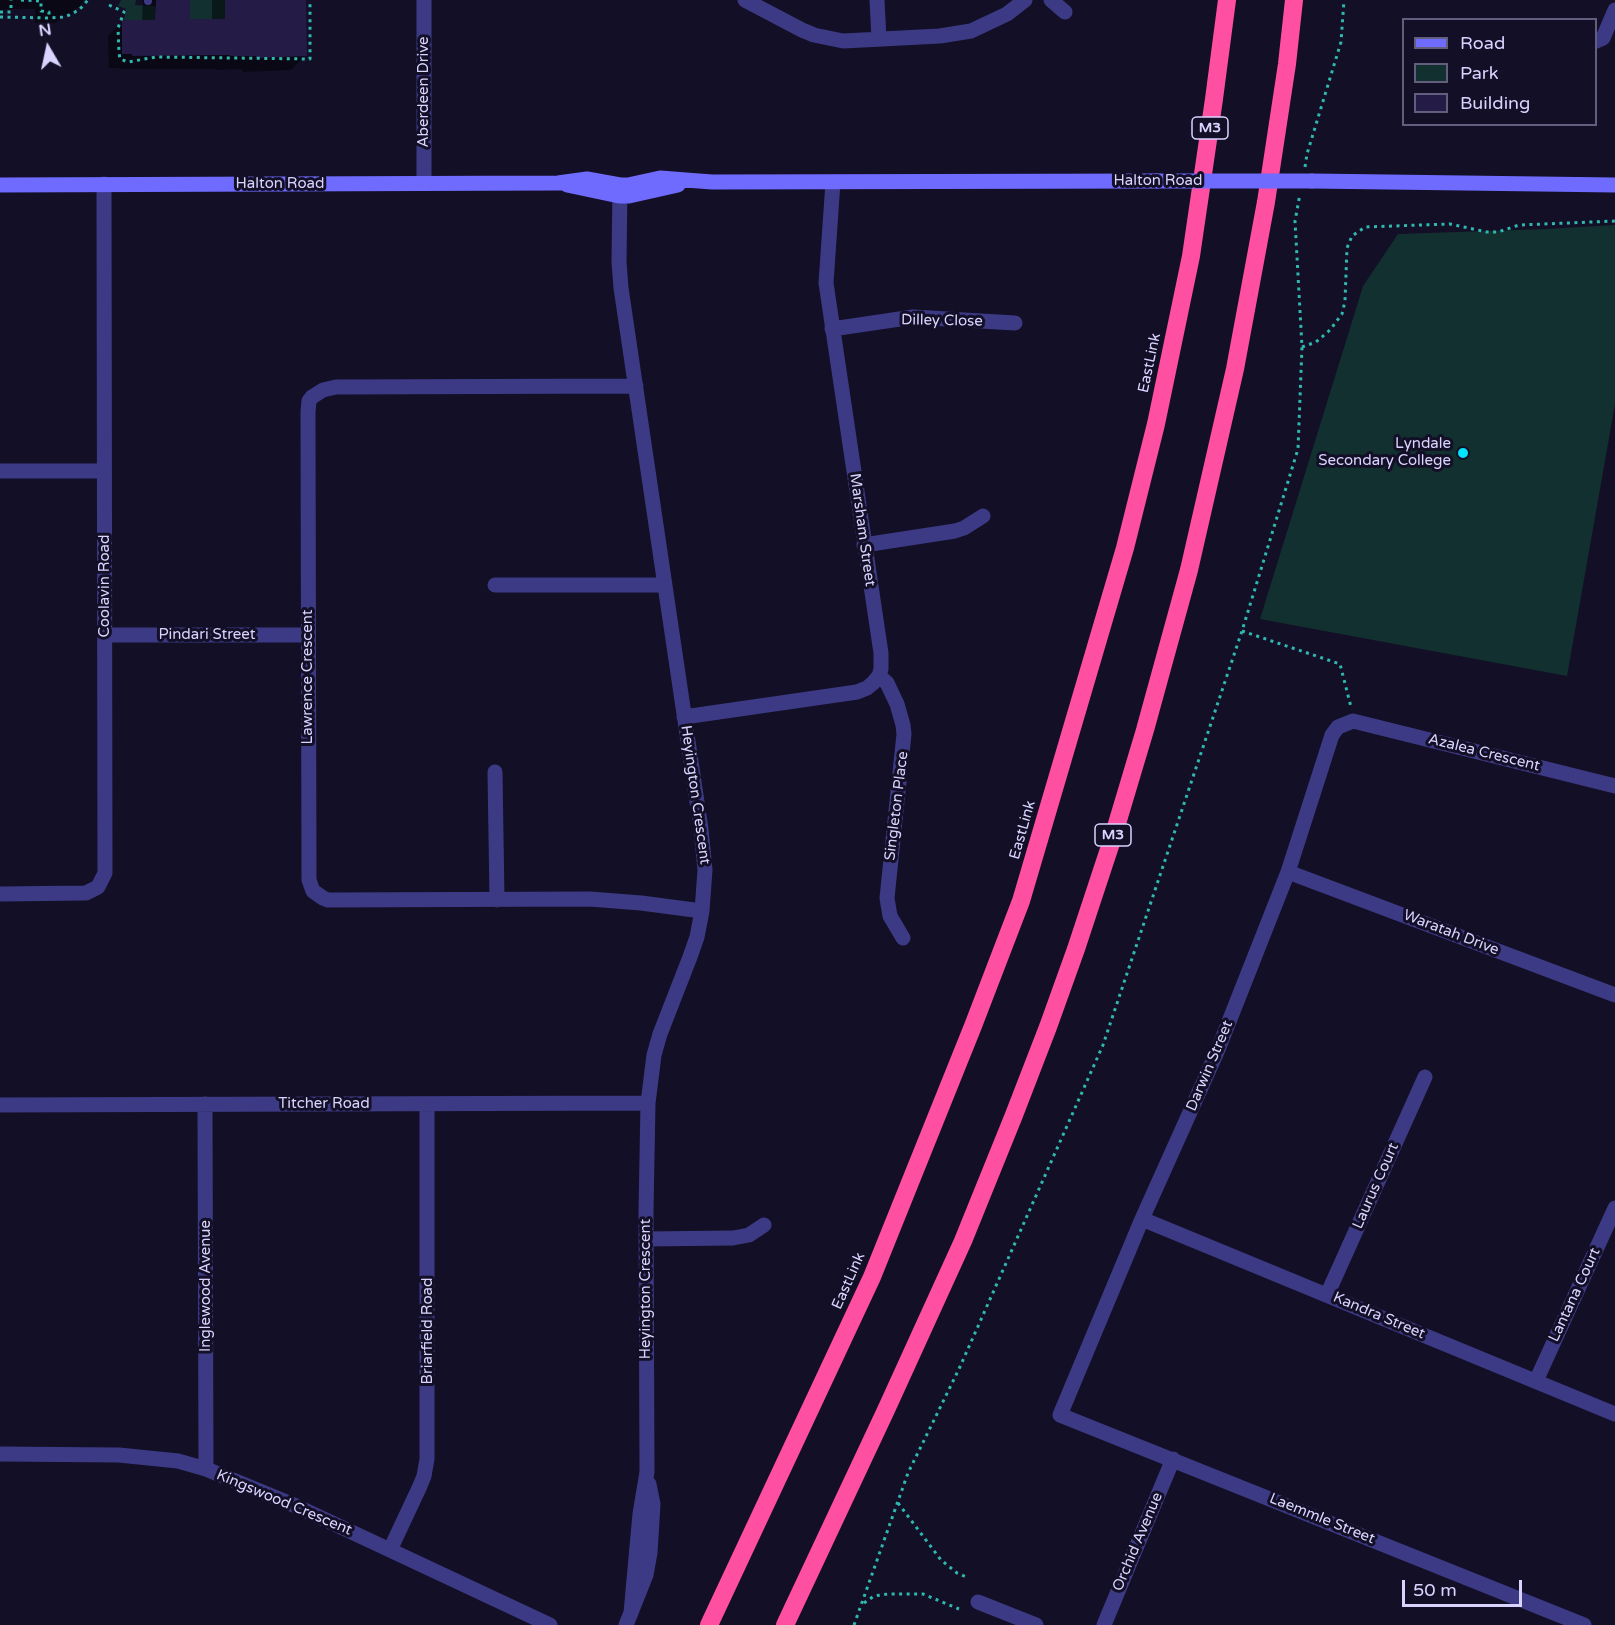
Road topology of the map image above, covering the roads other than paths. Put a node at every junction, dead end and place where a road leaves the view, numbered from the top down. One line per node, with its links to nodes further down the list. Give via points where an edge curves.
1 (424, 0): 13 (street, Aberdeen Drive)
2 (745, 0): 10 (street, via 814,35 843,41)
3 (877, 0): 10 (street)
4 (1024, 0): 10 (street, via 1001,17 971,31)
5 (1051, 0): 9 (street)
6 (1227, 0): 60 (highway, EastLink / M3, via 1191,256 1156,424 1125,548 1021,901 872,1277)
7 (1294, 0): 61 (highway, M3, via 1266,202 1235,369 1186,581 1113,837 1048,1027 963,1241)
8 (1615, 10): 11 (street, via 1603,38)
9 (1065, 12)
10 (879, 39)
11 (1597, 41)
12 (833, 182): 16 (main road, Halton Road, bridge); 17 (main road, Halton Road, via 701,182 660,178); 19 (street, Marsham Street, via 826,283)
13 (424, 183): 15 (main road, Halton Road); 17 (main road, Halton Road, via 558,183 587,179)
14 (1, 184): 15 (main road, Halton Road)
15 (104, 184): 22 (street, Coolavin Road)
16 (1615, 185)
17 (620, 191): 20 (street, Heyington Crescent, via 620,274)
18 (1016, 323): 19 (street, Dilley Close, via 913,317)
19 (832, 329): 24 (street, Marsham Street)
20 (636, 386): 26 (street, Heyington Crescent); 28 (street, Lawrence Crescent, via 336,387 312,397 308,412)
21 (0, 471): 22 (street)
22 (104, 471): 27 (street, Coolavin Road)
23 (983, 516): 24 (street, via 955,531)
24 (864, 545): 29 (street, Marsham Street, via 881,653)
25 (495, 585): 26 (street)
26 (665, 585): 30 (street, Heyington Crescent)
27 (105, 635): 28 (street, Pindari Street); 35 (street, Coolavin Road, via 104,878 98,887 86,893)
28 (308, 636): 36 (street, Lawrence Crescent, via 309,880 313,891 335,900)
29 (879, 676): 30 (street, via 857,692); 38 (street, Singleton Place, via 897,704 904,734 887,898 890,916)
30 (684, 717): 37 (street, Heyington Crescent, via 703,847)
31 (1353, 721): 33 (street, Azalea Crescent); 34 (street, Darwin Street, via 1338,727 1332,735)
32 (495, 772): 36 (street)
33 (1615, 786)
34 (1288, 872): 39 (street, Waratah Drive); 46 (street, Darwin Street, via 1217,1052)
35 (0, 894)
36 (497, 900): 37 (street, Lawrence Crescent, via 590,899)
37 (702, 910): 41 (street, Heyington Crescent, via 697,937 654,1055)
38 (903, 938)
39 (1615, 995)
40 (1425, 1077): 49 (street, Laurus Court)
41 (648, 1103): 43 (street, Titcher Road); 48 (street, Heyington Crescent)
42 (206, 1104): 43 (street, Titcher Road); 44 (street, Titcher Road); 55 (street, Inglewood Avenue)
43 (427, 1104): 56 (street, Briarfield Road, via 427,1459 420,1486)
44 (0, 1105)
45 (1615, 1208): 50 (street, Lantana Court)
46 (1142, 1219): 49 (street, Kandra Street); 52 (street, Darwin Street)
47 (764, 1225): 48 (street, via 740,1237)
48 (646, 1239): 58 (street, Heyington Crescent, via 647,1472)
49 (1328, 1295): 50 (street, Kandra Street)
50 (1536, 1381): 51 (street, Kandra Street)
51 (1615, 1414)
52 (1060, 1415): 54 (street, Laemmle Street)
53 (0, 1454): 55 (street, Kingswood Crescent, via 129,1456)
54 (1173, 1459): 63 (street, Orchid Avenue); 64 (street, Laemmle Street)
55 (206, 1468): 56 (street, Kingswood Crescent)
56 (390, 1550): 59 (street, Kingswood Crescent)
57 (978, 1602): 62 (street)
58 (628, 1619)
59 (550, 1625)
60 (709, 1625)
61 (785, 1625)
62 (1036, 1625)
63 (1104, 1625)
64 (1584, 1625)

